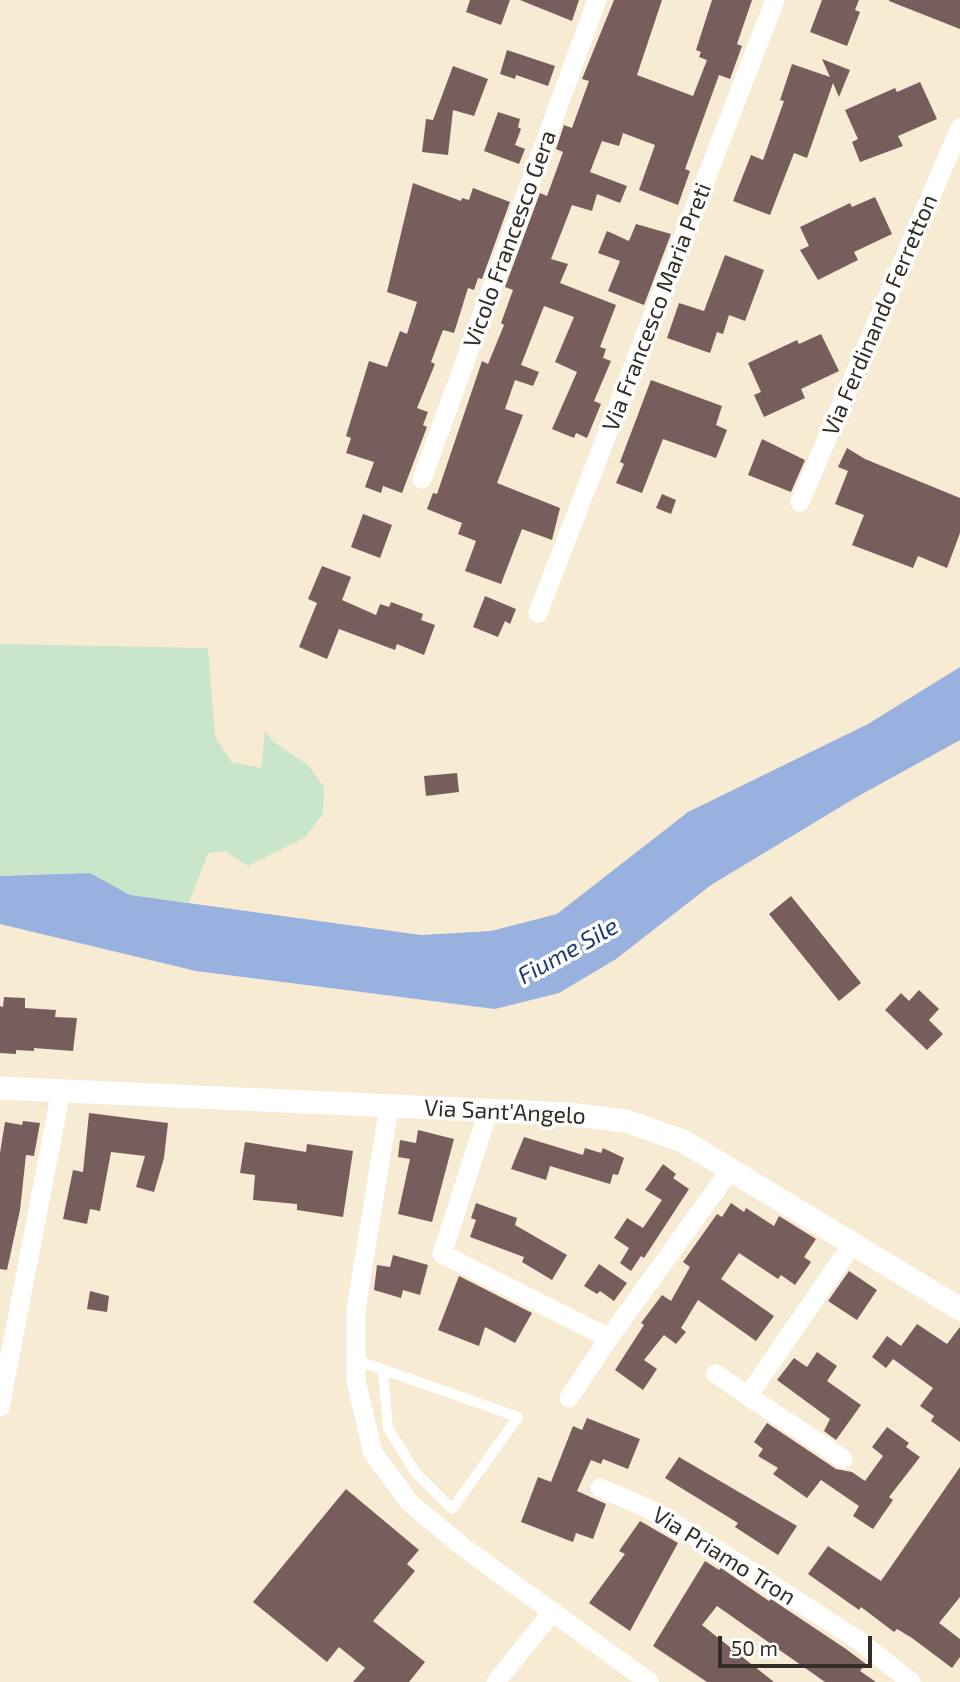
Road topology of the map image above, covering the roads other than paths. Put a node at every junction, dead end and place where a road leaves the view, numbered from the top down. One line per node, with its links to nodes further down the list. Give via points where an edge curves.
1 (597, 0): 4 (street, Vicolo Francesco Gera)
2 (775, 0): 6 (street, Via Francesco Maria Preti)
3 (960, 128): 5 (street, Via Ferdinando Ferretton)
4 (422, 479)
5 (800, 502)
6 (538, 613)
7 (0, 1088): 8 (street, Via Sant'Angelo)
8 (61, 1091): 9 (street, Via Sant'Angelo); 20 (street)
9 (390, 1107): 10 (street, Via Sant'Angelo); 15 (street, via 356,1309)
10 (489, 1110): 11 (street, Via Sant'Angelo, via 626,1121 683,1141); 14 (street, via 442,1254)
11 (731, 1169): 12 (street, Via Sant'Angelo); 14 (street)
12 (853, 1243): 13 (street, Via Sant'Angelo); 18 (street)
13 (960, 1308)
14 (609, 1338): 19 (street)
15 (355, 1360): 16 (lane); 23 (street, via 373,1453 410,1503)
16 (383, 1370): 16 (lane, via 518,1416 452,1509 416,1473 388,1427)
17 (716, 1374): 18 (street)
18 (748, 1396): 21 (street)
19 (569, 1398)
20 (0, 1407)
21 (843, 1459)
22 (600, 1488): 26 (street, Via Priamo Tron, via 647,1508 727,1556 858,1640)
23 (553, 1611): 24 (street); 25 (street)
24 (496, 1682)
25 (649, 1682)
26 (911, 1682)

